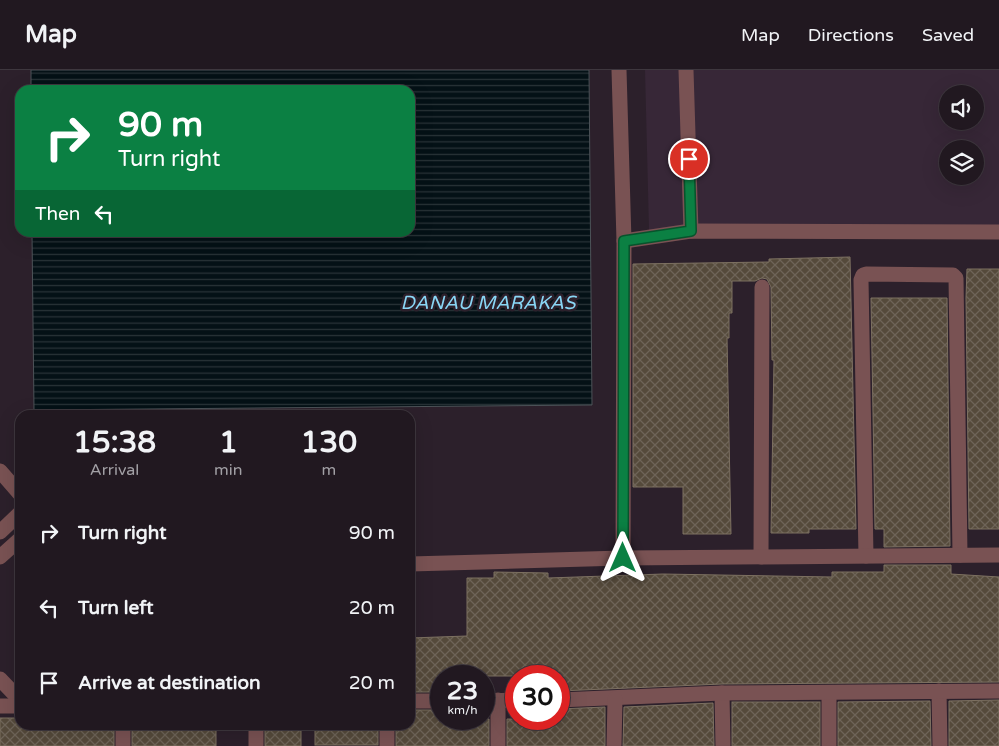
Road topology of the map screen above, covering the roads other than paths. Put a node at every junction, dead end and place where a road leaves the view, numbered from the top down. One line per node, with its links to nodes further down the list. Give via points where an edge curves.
1 (619, 70): 5 (street)
2 (686, 70): 3 (street)
3 (691, 231): 4 (street); 5 (street)
4 (999, 232)
5 (624, 241): 17 (street)
6 (762, 287): 16 (street)
7 (0, 472): 8 (street)
8 (15, 488)
9 (15, 518): 10 (street)
10 (0, 532)
11 (15, 544): 15 (street)
12 (960, 555): 13 (street); 14 (street); 14 (street, via 956,278 953,275 866,274 861,280)
13 (999, 555)
14 (866, 556): 16 (street)
15 (0, 557)
16 (761, 557): 17 (street)
17 (623, 558): 18 (street)
18 (415, 564)
19 (0, 679): 24 (street)
20 (939, 691): 21 (street); 23 (street); 42 (street)
21 (999, 691)
22 (722, 694): 23 (street); 25 (street); 40 (street)
23 (829, 694): 41 (street)
24 (15, 695)
25 (615, 699): 26 (street); 39 (street)
26 (570, 700)
27 (415, 701): 28 (street)
28 (430, 701)
29 (0, 706): 30 (street)
30 (15, 706)
31 (495, 726): 38 (street)
32 (123, 730): 35 (street)
33 (256, 730): 36 (street)
34 (387, 730): 37 (street)
35 (124, 746)
36 (256, 746)
37 (387, 746)
38 (498, 746)
39 (614, 746)
40 (723, 746)
41 (829, 746)
42 (940, 746)

